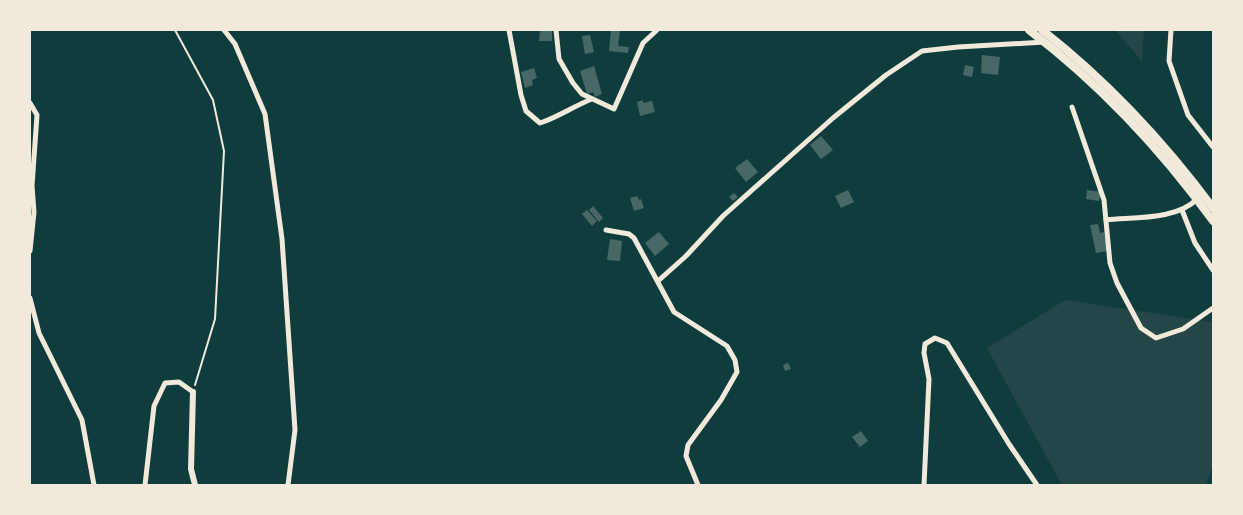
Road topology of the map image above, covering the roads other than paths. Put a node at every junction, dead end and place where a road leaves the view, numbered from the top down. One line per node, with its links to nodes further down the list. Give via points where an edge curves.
1 (224, 30): 28 (street, via 235,44 265,114 282,239 295,430)
2 (509, 30): 9 (street, via 526,111 540,123)
3 (556, 30): 9 (street, via 560,59 573,83 582,94)
4 (657, 30): 9 (street, via 643,43 614,110)
5 (1029, 30): 8 (main road)
6 (1042, 30): 14 (main road, via 1125,104)
7 (1171, 30): 12 (street, via 1168,61 1188,115)
8 (1045, 42): 13 (main road, via 1084,73 1118,108); 21 (street, via 922,51 833,118 724,216)
9 (592, 99)
10 (30, 103): 19 (street, via 37,115)
11 (1072, 106): 16 (street, via 1104,200)
12 (1213, 147)
13 (1197, 199): 15 (street); 17 (main road)
14 (1213, 208)
15 (1182, 210): 16 (street); 20 (street, via 1195,243)
16 (1106, 220): 23 (street, via 1110,262 1117,283 1141,328 1156,338 1183,329)
17 (1213, 221)
18 (606, 230): 21 (street, via 634,238)
19 (30, 251)
20 (1213, 270)
21 (658, 281): 29 (street, via 674,312 727,346 735,360 736,372 721,400 688,445 686,456)
22 (30, 298): 25 (street, via 39,333 82,420)
23 (1213, 308)
24 (193, 392): 26 (street, via 179,382 165,382 154,406); 27 (street, via 191,469)
25 (94, 485)
26 (145, 485)
27 (195, 485)
28 (288, 485)
29 (698, 485)
30 (924, 485): 31 (street, via 929,379 924,353 925,344 935,338 947,343)
31 (1037, 485)

